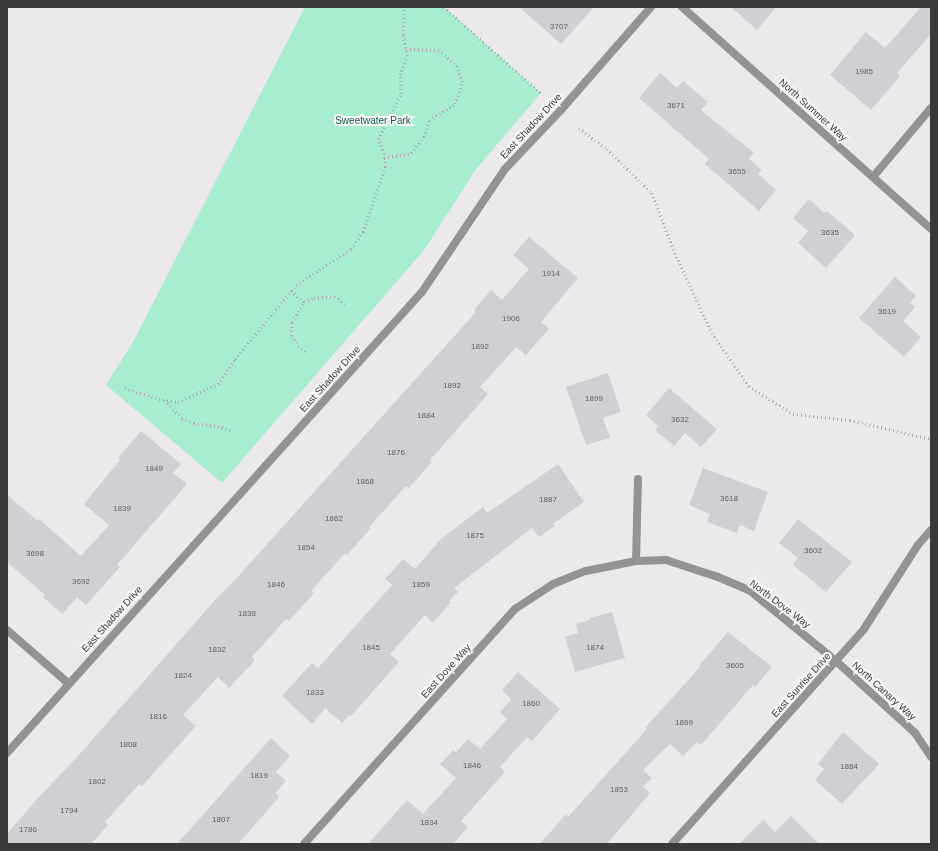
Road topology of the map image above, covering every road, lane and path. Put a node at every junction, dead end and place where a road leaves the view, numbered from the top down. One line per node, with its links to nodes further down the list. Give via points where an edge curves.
1 (404, 7): 5 (path, via 403,35)
2 (444, 7): 6 (path)
3 (651, 7): 25 (street, East Shadow Drive, via 560,111 505,169 422,292)
4 (682, 7): 10 (street, North Summer Way)
5 (406, 49): 9 (path, via 407,56 400,75 401,94 378,139); 9 (path, via 439,51 457,67 462,82 455,104 429,120 424,137 411,152)
6 (541, 93)
7 (931, 108): 10 (street)
8 (579, 128): 19 (path, via 607,149 652,193 674,253 712,333 748,386 793,414 850,420)
9 (384, 158): 12 (path, via 385,167 363,232 351,249 296,285)
10 (873, 177): 11 (street, North Summer Way)
11 (931, 229)
12 (291, 291): 13 (path); 17 (path, via 235,359 218,384 178,402)
13 (304, 302): 14 (path, via 314,298 335,296); 15 (path, via 292,322 291,336)
14 (346, 305)
15 (305, 352)
16 (125, 388): 17 (path)
17 (165, 400): 18 (path, via 182,418)
18 (232, 431)
19 (931, 439)
20 (638, 479): 22 (street)
21 (931, 530): 24 (street, East Sunrise Drive, via 918,545 864,630)
22 (636, 561): 24 (street, North Dove Way, via 666,560 749,590); 28 (street, East Dove Way, via 586,571 553,584 515,609)
23 (7, 630): 25 (street)
24 (836, 661): 27 (street, North Canary Way, via 915,733); 29 (street, East Sunrise Drive)
25 (68, 683): 26 (street, East Shadow Drive)
26 (7, 753)
27 (931, 757)
28 (304, 844)
29 (672, 844)

